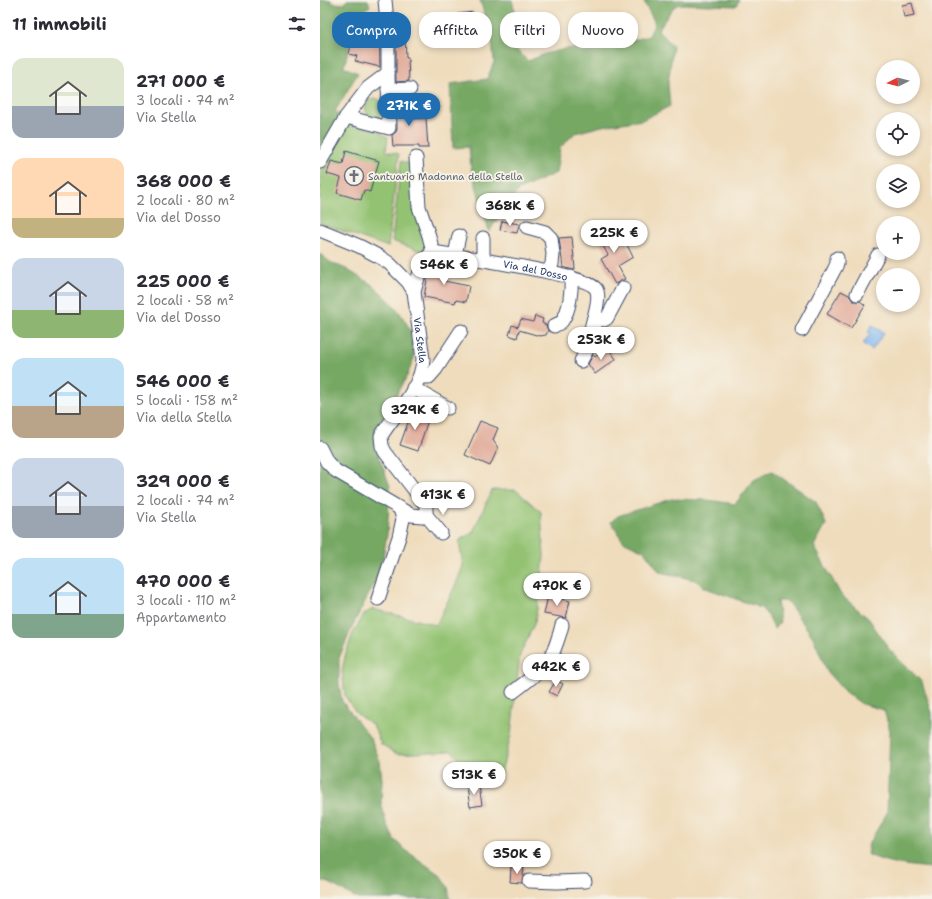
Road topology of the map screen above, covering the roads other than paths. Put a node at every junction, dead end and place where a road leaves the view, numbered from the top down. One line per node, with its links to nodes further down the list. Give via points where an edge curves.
1 (385, 0): 2 (street)
2 (388, 73): 4 (street); 5 (street, via 368,88)
3 (410, 89): 4 (street)
4 (388, 90): 5 (street, via 389,128)
5 (346, 117): 7 (street)
6 (416, 158): 12 (street, via 419,207)
7 (320, 162)
8 (527, 227): 17 (street, via 545,232 551,238 553,254)
9 (320, 230): 20 (street, Via Stella, via 359,246 390,263)
10 (458, 236): 13 (street)
11 (483, 238): 15 (street)
12 (433, 252): 13 (street, Via del Dosso); 20 (street, via 419,274)
13 (455, 256): 15 (street, Via del Dosso)
14 (837, 258): 24 (street, via 834,270)
15 (483, 259): 17 (street, Via del Dosso)
16 (876, 259): 21 (street)
17 (548, 272): 18 (street, Via del Dosso)
18 (571, 277): 22 (street, Via del Dosso, via 596,289 598,295); 23 (street, via 567,308 562,322)
19 (623, 288): 22 (street, via 607,318)
20 (414, 292): 27 (street, Via Stella, via 423,360)
21 (857, 294)
22 (594, 323): 26 (street, via 590,344)
23 (554, 326)
24 (802, 330)
25 (461, 332): 27 (street, via 429,377)
26 (581, 361)
27 (420, 377): 28 (street, Via Stella)
28 (413, 388): 29 (street); 32 (street, Via Stella, via 381,436 381,441 392,464 426,505)
29 (448, 408)
30 (320, 448): 31 (street, via 327,462 336,471)
31 (400, 509): 32 (street, via 411,515); 34 (street, via 403,519 399,537)
32 (426, 515): 33 (street)
33 (441, 533)
34 (378, 599)
35 (562, 625): 36 (street, via 548,661)
36 (513, 692)
37 (529, 881): 38 (street)
38 (585, 881)

